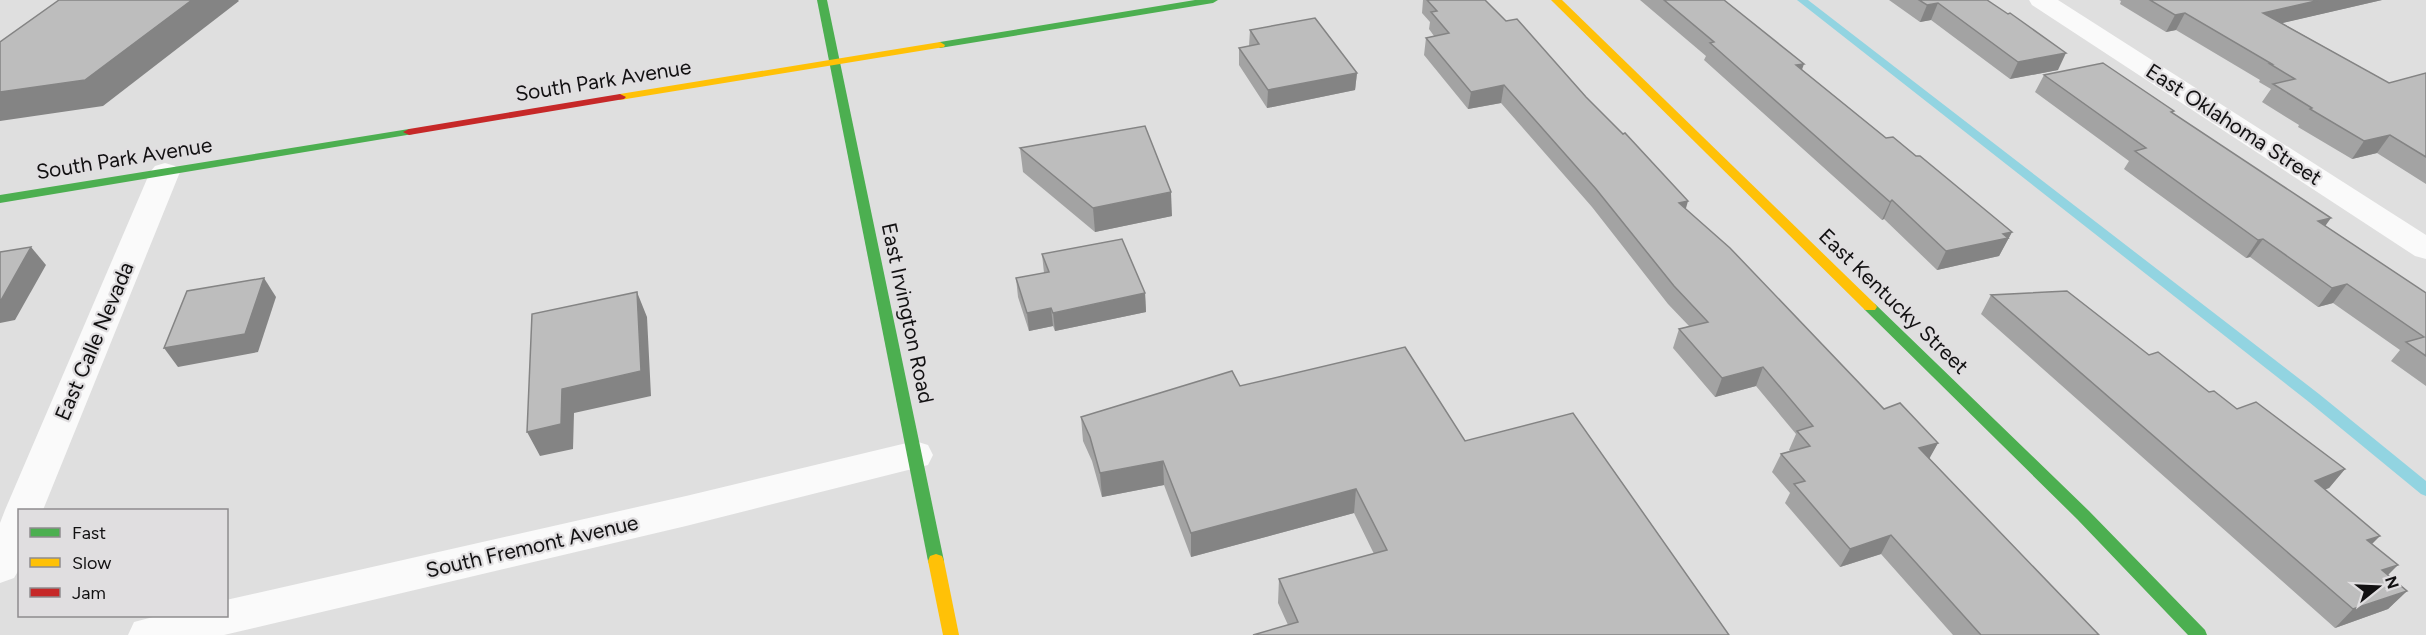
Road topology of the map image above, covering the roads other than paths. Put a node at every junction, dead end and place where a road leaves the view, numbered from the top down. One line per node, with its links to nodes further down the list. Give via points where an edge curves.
1 (822, 0): 5 (main road, East Irvington Road)
2 (1213, 0): 5 (main road, South Park Avenue)
3 (1556, 0): 17 (main road, East Kentucky Street, via 2083,515)
4 (2041, 0): 8 (street, East Oklahoma Street)
5 (836, 64): 6 (main road, South Park Avenue); 9 (main road, East Irvington Road)
6 (165, 172): 7 (main road, South Park Avenue); 10 (street, East Calle Nevada)
7 (0, 199)
8 (2426, 249)
9 (915, 455): 14 (street, South Fremont Avenue); 16 (main road, East Irvington Road)
10 (24, 509)
11 (18, 526): 12 (street)
12 (0, 567)
13 (227, 617): 15 (street, South Fremont Avenue)
14 (228, 617)
15 (149, 635)
16 (951, 635)
17 (2199, 635)

